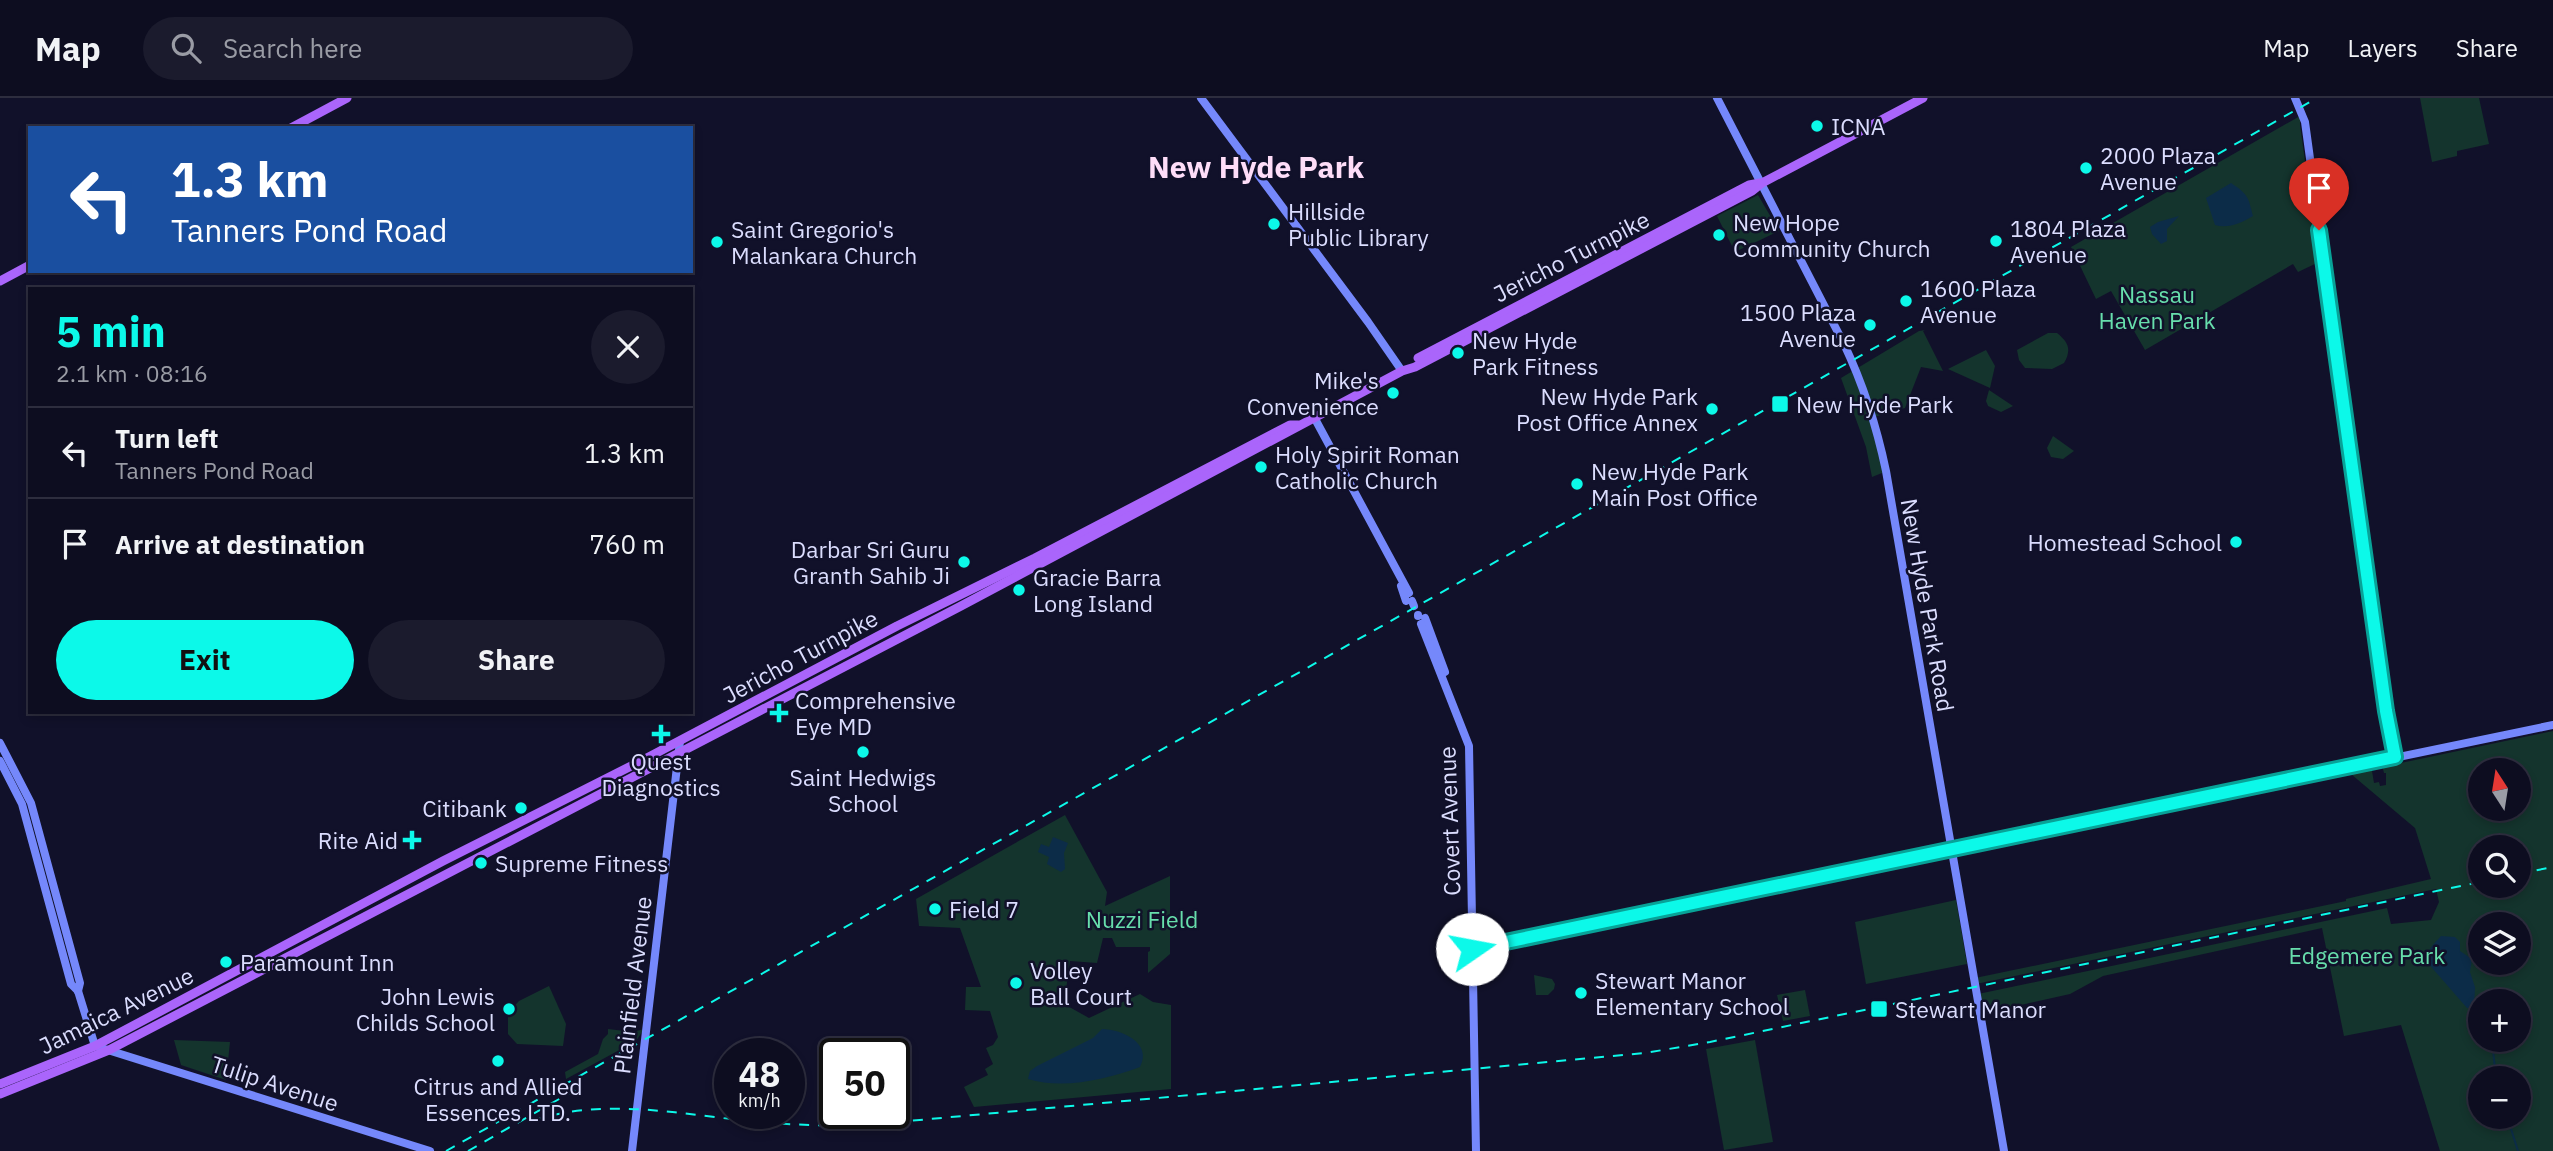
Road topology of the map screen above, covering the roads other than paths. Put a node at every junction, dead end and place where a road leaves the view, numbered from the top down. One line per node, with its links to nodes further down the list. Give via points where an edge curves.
1 (347, 98): 6 (main road)
2 (1201, 98): 12 (main road)
3 (1717, 98): 7 (main road, New Hyde Park Road)
4 (1923, 98): 7 (main road, Jericho Turnpike)
5 (2295, 98): 23 (main road, via 2305,122)
6 (295, 126)
7 (1762, 183): 10 (main road, Jericho Turnpike, via 1749,185); 11 (main road, Jericho Turnpike); 25 (main road, New Hyde Park Road, via 1848,352 1875,428)
8 (28, 266): 9 (main road)
9 (0, 281)
10 (1538, 295): 11 (main road); 12 (main road, Jericho Turnpike)
11 (1526, 309): 12 (main road, Jericho Turnpike)
12 (1402, 371): 13 (main road, Jericho Turnpike)
13 (1314, 417): 14 (main road, Jericho Turnpike, via 1290,425); 15 (main road)
14 (1217, 466): 17 (main road, Jericho Turnpike); 18 (main road, Jericho Turnpike)
15 (1410, 600)
16 (1421, 618): 26 (main road, Covert Avenue, via 1440,658 1469,746)
17 (890, 630): 18 (main road, via 847,660); 20 (main road, Jericho Turnpike)
18 (847, 666): 22 (main road, Jericho Turnpike)
19 (2553, 724): 23 (main road)
20 (680, 741): 22 (main road, Plainfield Avenue); 27 (main road, Jericho Turnpike)
21 (0, 743): 29 (main road, via 31,803)
22 (679, 753): 28 (main road, Jericho Turnpike); 35 (main road, Plainfield Avenue)
23 (2395, 757): 25 (main road)
24 (0, 761): 29 (main road, via 22,804 71,984)
25 (1951, 850): 26 (main road); 37 (main road, New Hyde Park Road)
26 (1472, 949): 36 (main road, Covert Avenue)
27 (247, 965): 30 (main road, Jamaica Avenue)
28 (254, 974): 31 (main road, Jamaica Avenue)
29 (78, 991): 30 (main road)
30 (95, 1046): 31 (main road, Tulip Avenue); 32 (main road, Jamaica Avenue)
31 (109, 1050): 33 (main road); 34 (main road, Tulip Avenue)
32 (0, 1084)
33 (0, 1094)
34 (430, 1151)
35 (632, 1151)
36 (1476, 1151)
37 (2004, 1151)

